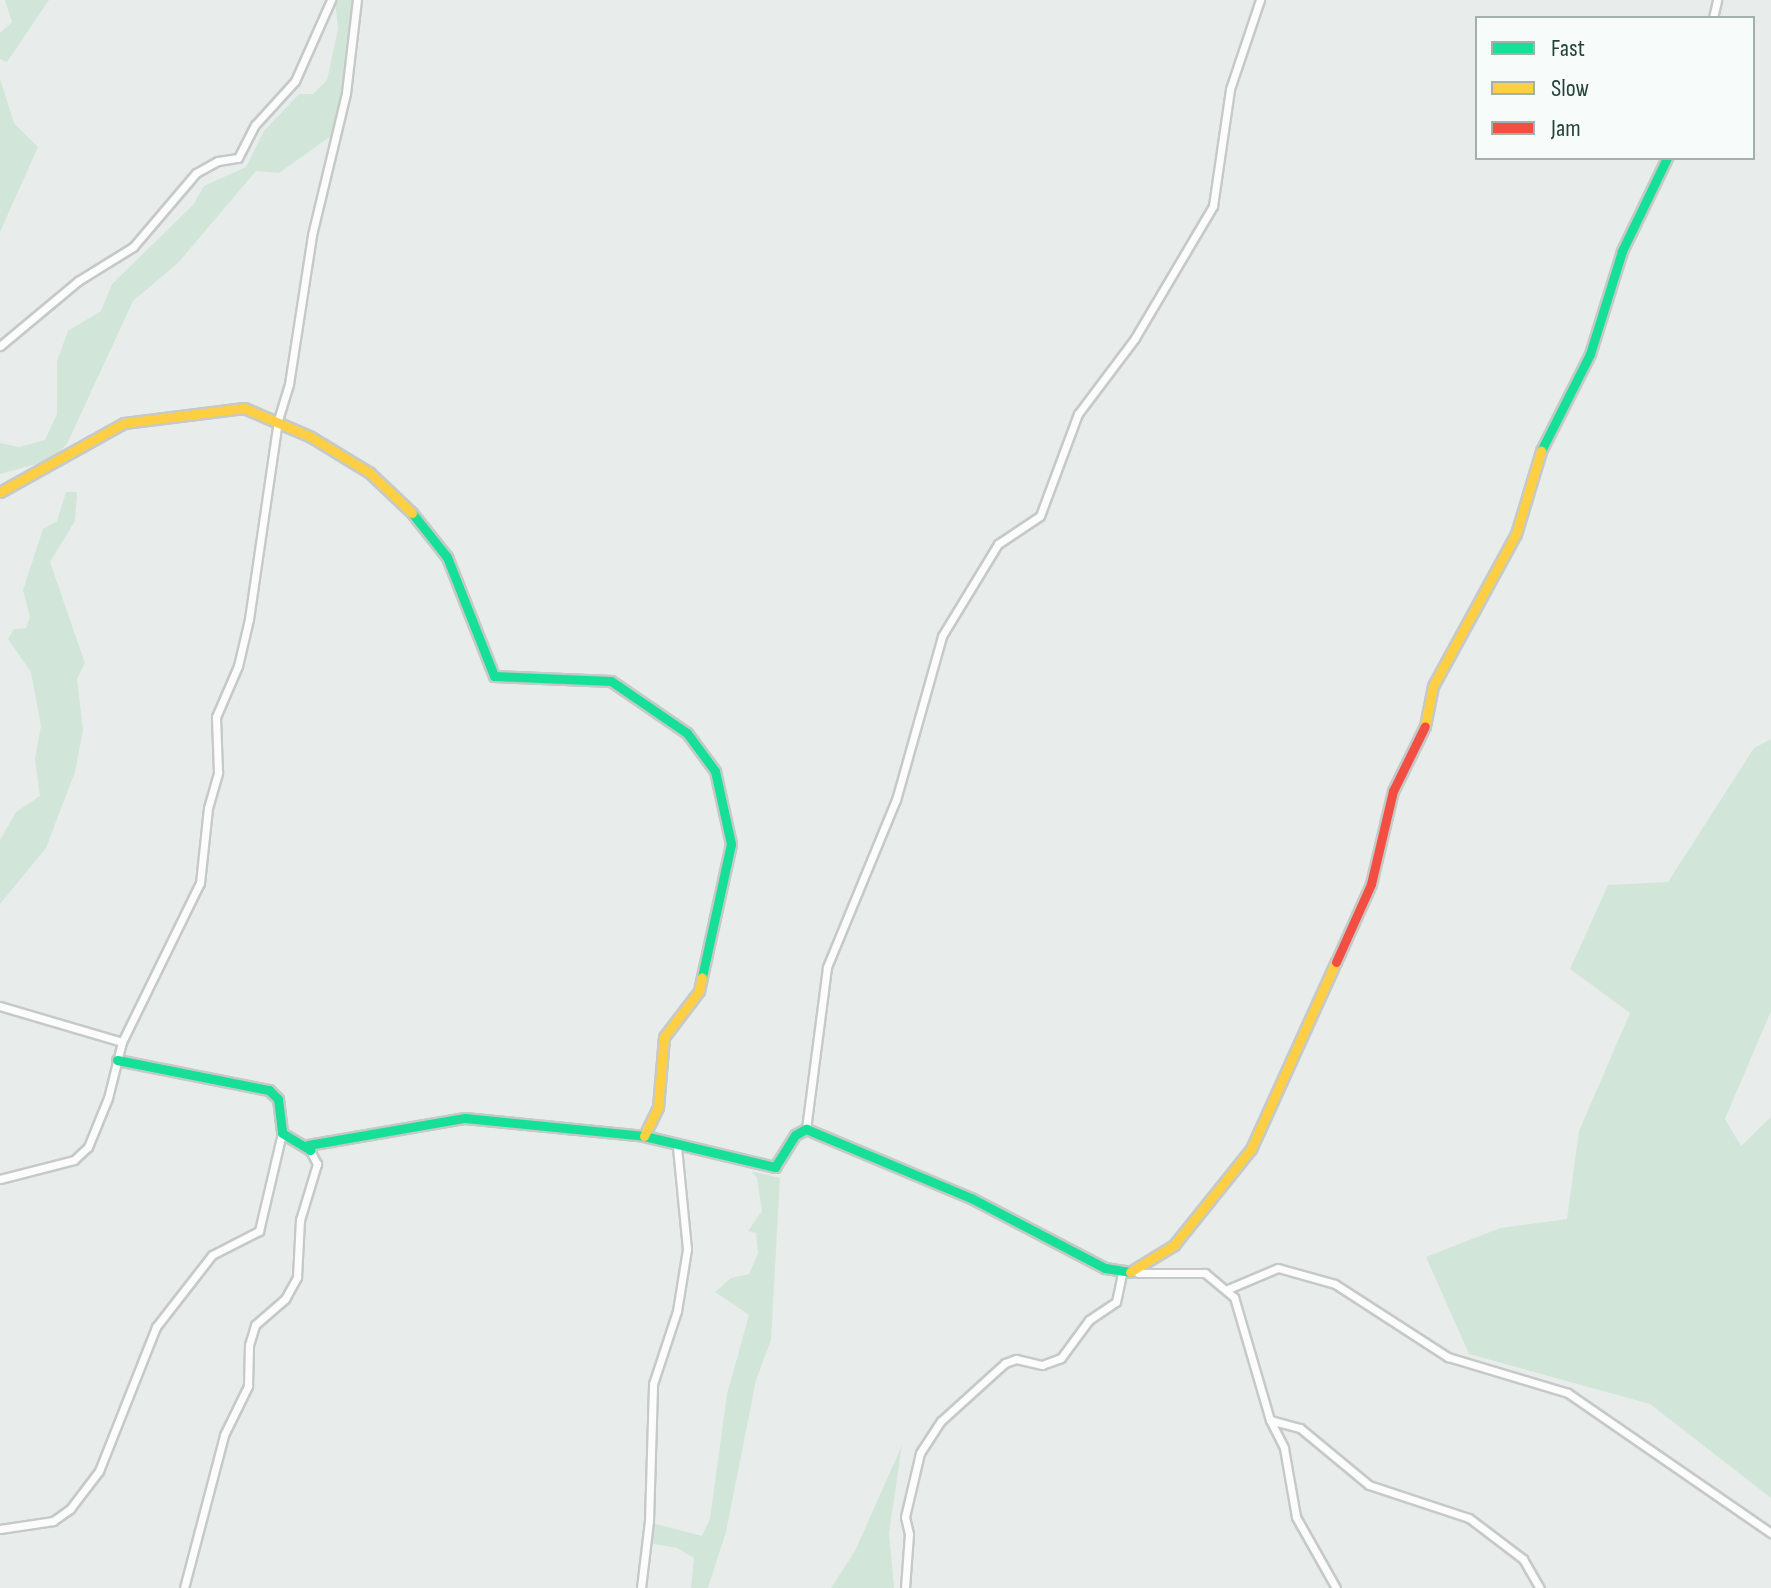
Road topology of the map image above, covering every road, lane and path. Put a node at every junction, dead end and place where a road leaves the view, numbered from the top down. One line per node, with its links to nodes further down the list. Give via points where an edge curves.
1 (331, 0): 5 (street, via 295,81 255,125 238,158 196,173 133,247 78,281)
2 (357, 0): 6 (street, via 346,93 312,235 289,384)
3 (1260, 0): 11 (street, via 1230,89 1213,206 1135,338 1078,414 1040,516 998,544 942,636 896,800 827,967)
4 (1666, 160): 18 (street, via 1622,251 1590,354 1536,462 1516,534 1433,686 1425,728 1393,791 1371,884 1251,1149 1174,1245)
5 (0, 346)
6 (278, 420): 7 (street, via 244,408 124,423); 9 (street, via 249,619 238,666 216,717 218,772 208,808 200,883); 13 (street, via 370,473 426,526 447,557 494,676 611,681 687,733 715,771 731,844 699,991 664,1037 658,1107)
7 (0, 492)
8 (0, 1006): 9 (street)
9 (122, 1042): 10 (street)
10 (117, 1060): 12 (street, via 269,1090 278,1099); 16 (street, via 88,1147 74,1160)
11 (806, 1129): 15 (street, via 795,1135 775,1167); 17 (street, via 971,1198 1105,1268)
12 (282, 1133): 14 (street, via 310,1150); 21 (street, via 259,1231 212,1255 156,1327 99,1471 70,1509 53,1521)
13 (644, 1136): 14 (street, via 465,1118); 15 (street)
14 (308, 1145): 23 (street, via 317,1164 300,1220 297,1277 285,1299 255,1325 248,1386 224,1435)
15 (677, 1147): 24 (street, via 687,1249 677,1311 653,1384 649,1521)
16 (0, 1179)
17 (1123, 1270): 18 (street); 25 (street, via 1116,1302 1089,1320 1061,1358 1042,1365 1016,1359 1005,1363 941,1421 920,1453 905,1517)
18 (1135, 1273): 19 (street, via 1190,1269)
19 (1228, 1289): 20 (street, via 1240,1311); 22 (street, via 1278,1268 1335,1284 1448,1357 1568,1393)
20 (1270, 1420): 26 (street, via 1284,1448 1296,1517); 27 (street, via 1300,1428 1327,1445 1369,1485 1469,1518 1523,1559)
21 (0, 1529)
22 (1771, 1533)
23 (184, 1588)
24 (641, 1588)
25 (905, 1588)
26 (1336, 1588)
27 (1540, 1588)

